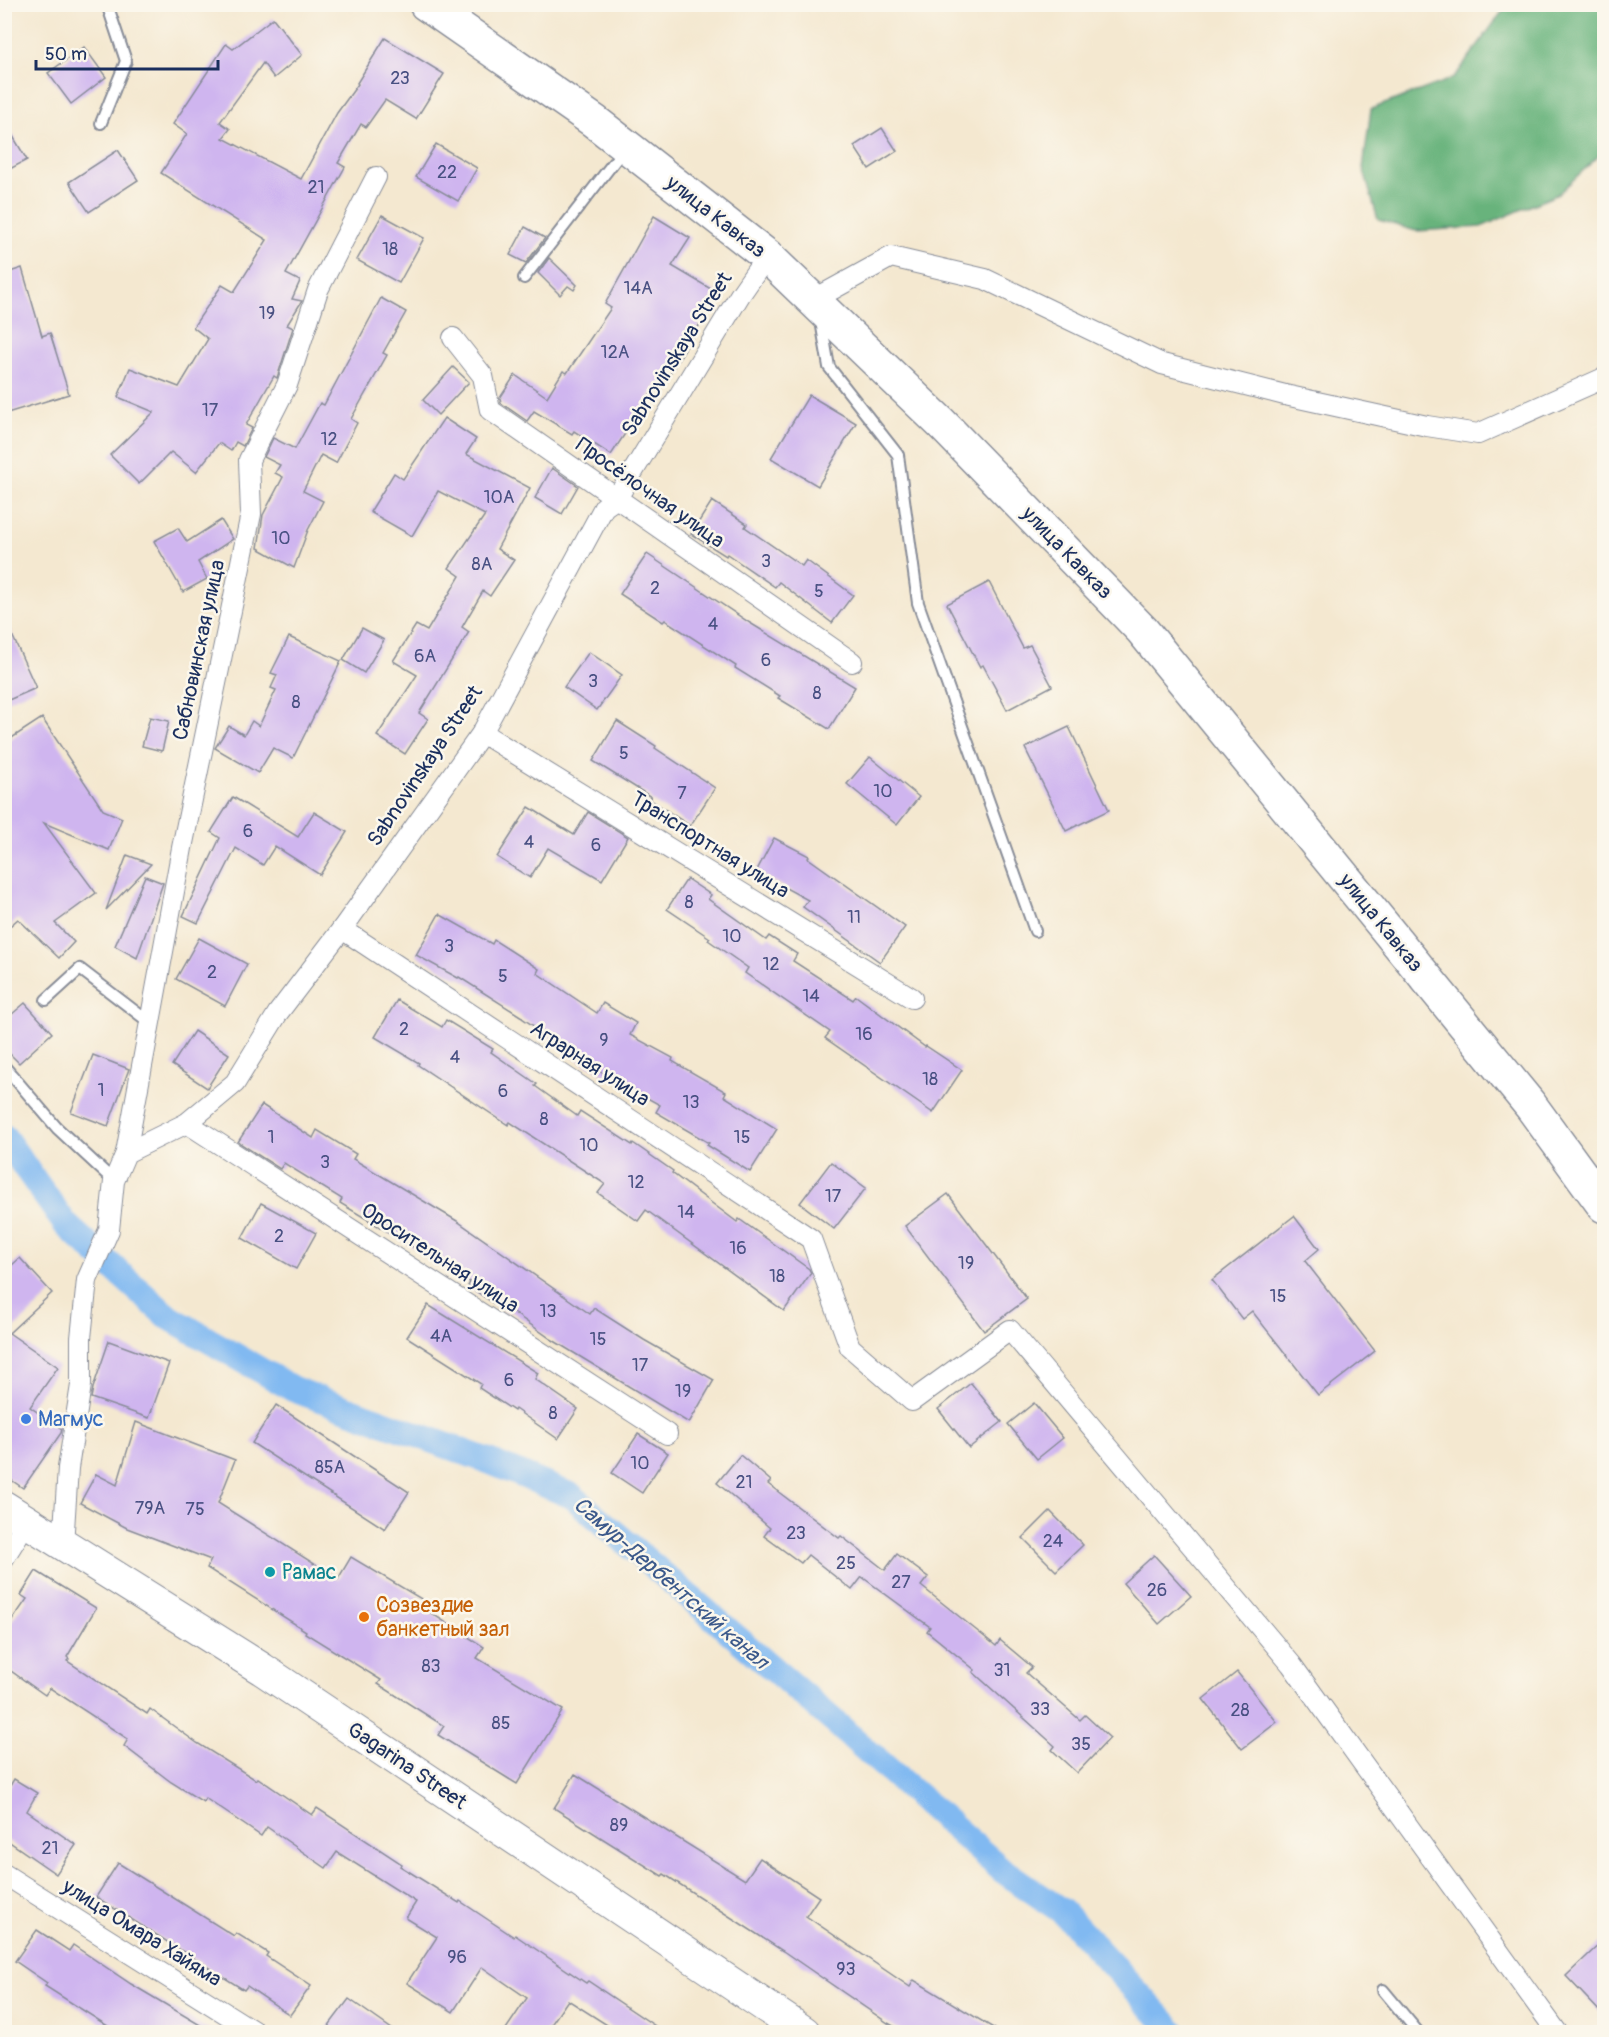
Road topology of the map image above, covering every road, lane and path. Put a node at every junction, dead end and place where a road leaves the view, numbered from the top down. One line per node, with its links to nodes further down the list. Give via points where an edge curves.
1 (107, 4): 3 (lane, via 126,61)
2 (426, 4): 4 (highway, улица Кавказ)
3 (101, 123)
4 (626, 146): 6 (highway, улица Кавказ); 7 (lane)
5 (376, 177): 18 (street, Сабновинская улица, via 318,290 286,385 249,460 251,514)
6 (767, 256): 8 (highway, улица Кавказ); 11 (street, Sabnovinskaya Street)
7 (524, 278)
8 (816, 303): 10 (street, via 891,257 985,279 1162,364 1340,407 1478,434); 15 (lane, via 829,367 898,455 918,603); 23 (highway, улица Кавказ, via 942,424 1142,630 1531,1106)
9 (453, 338): 11 (street, Просёлочная улица, via 483,376 490,410)
10 (1605, 378)
11 (617, 498): 12 (street, Просёлочная улица); 13 (street, Sabnovinskaya Street, via 604,507)
12 (852, 662)
13 (482, 733): 14 (street, Sabnovinskaya Street); 16 (street, Транспортная улица)
14 (342, 929): 20 (street, Sabnovinskaya Street, via 278,1013 236,1083); 33 (street, Аграрная улица, via 811,1239 850,1347 912,1401 1010,1330 1291,1664)
15 (1035, 932)
16 (912, 998)
17 (46, 1000): 18 (lane, via 80,969)
18 (149, 1022): 21 (street, Сабновинская улица)
19 (4, 1066): 22 (lane, via 57,1128)
20 (187, 1123): 21 (street, Sabnovinskaya Street); 24 (street, Оросительная улица)
21 (126, 1153): 22 (street)
22 (114, 1181): 26 (street, via 109,1230 87,1280 81,1385 68,1468)
23 (1605, 1206)
24 (667, 1434)
25 (16, 1514): 26 (main road, Gagarina Street); 27 (street)
26 (63, 1545): 31 (main road, Gagarina Street, via 262,1669)
27 (4, 1558)
28 (4, 1874): 30 (street, улица Омара Хайяма)
29 (1383, 1990): 32 (lane)
30 (255, 2032)
31 (804, 2032)
32 (1418, 2032)
33 (1557, 2032)

